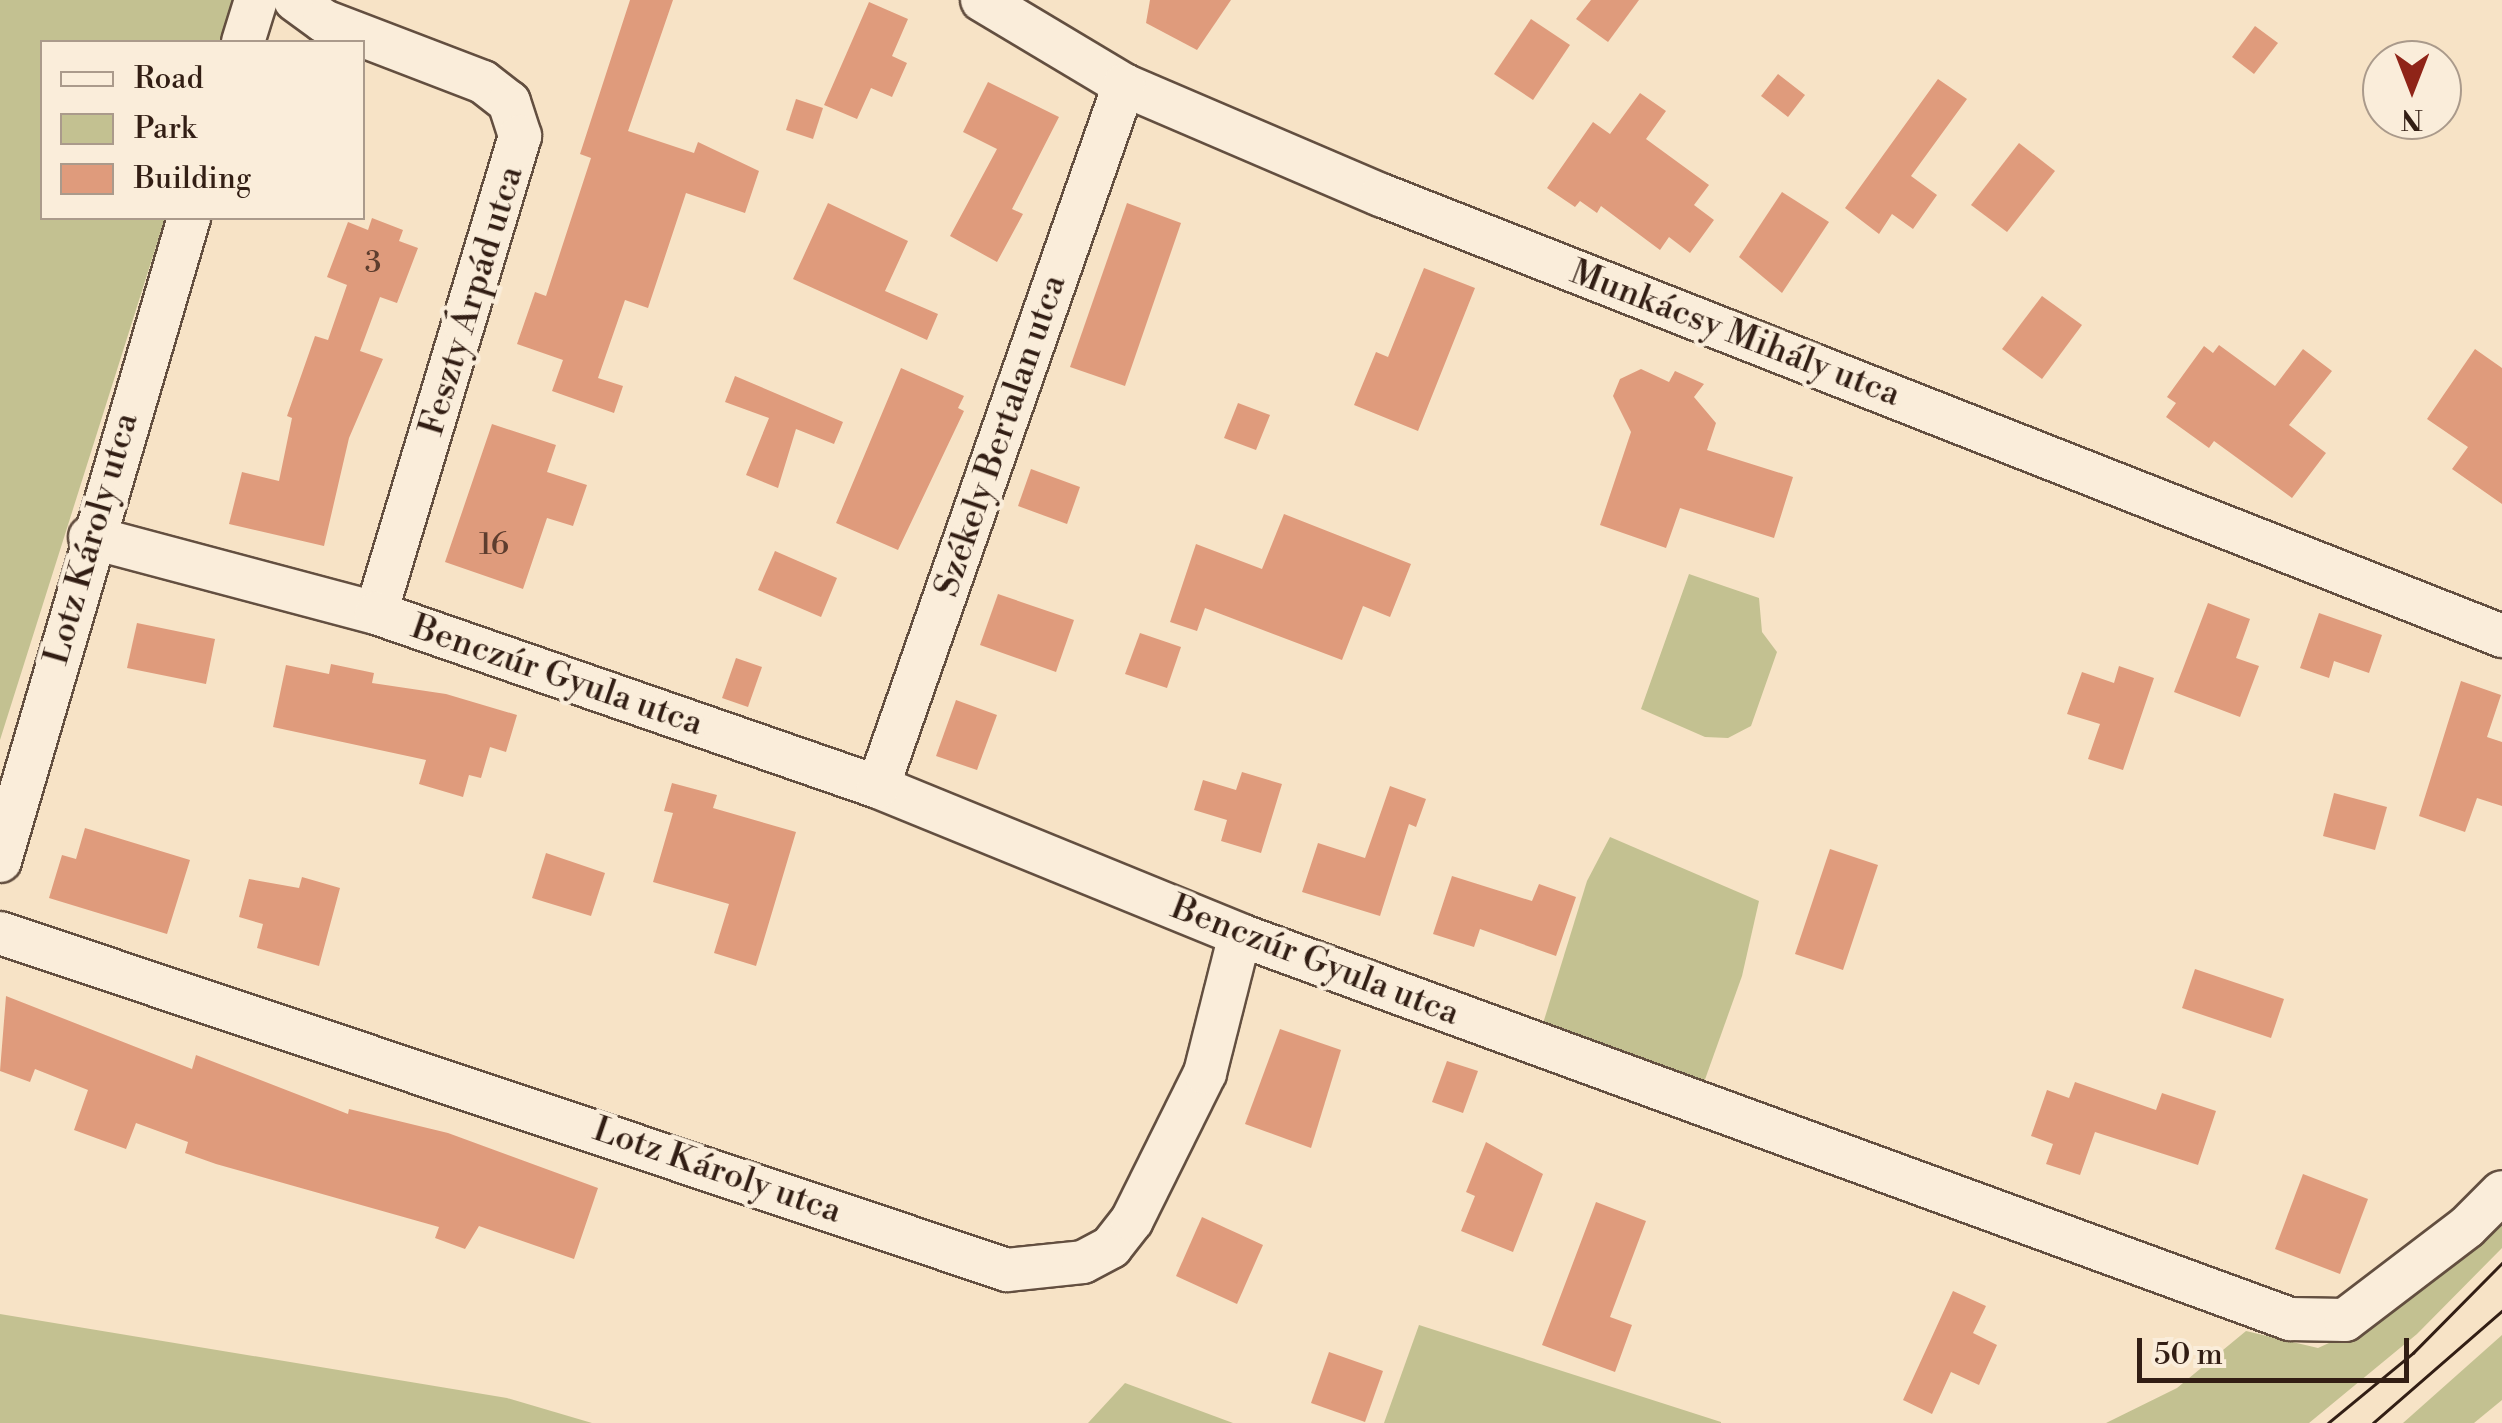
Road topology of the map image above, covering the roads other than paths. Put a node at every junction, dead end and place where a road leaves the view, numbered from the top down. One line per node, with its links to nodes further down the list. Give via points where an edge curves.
1 (256, 0): 4 (street)
2 (296, 0): 8 (street, Feszty Árpád utca, via 324,20 483,82 509,102 518,124 512,178)
3 (982, 0): 5 (street, Munkácsy Mihály utca)
4 (243, 40)
5 (1124, 85): 9 (street, Munkácsy Mihály utca, via 1381,195); 10 (street, Székely Bertalan utca)
6 (188, 220): 7 (street, Lotz Károly utca)
7 (90, 537): 8 (street, Benczúr Gyula utca); 11 (street, Lotz Károly utca)
8 (376, 613): 10 (street, Benczúr Gyula utca)
9 (2502, 636)
10 (878, 788): 13 (street, Benczúr Gyula utca)
11 (0, 861)
12 (0, 933): 13 (street, Lotz Károly utca, via 1007,1270 1083,1262 1112,1246 1132,1220 1205,1073)
13 (1240, 935): 14 (street, Benczúr Gyula utca, via 2290,1319 2345,1320)
14 (2502, 1192)

